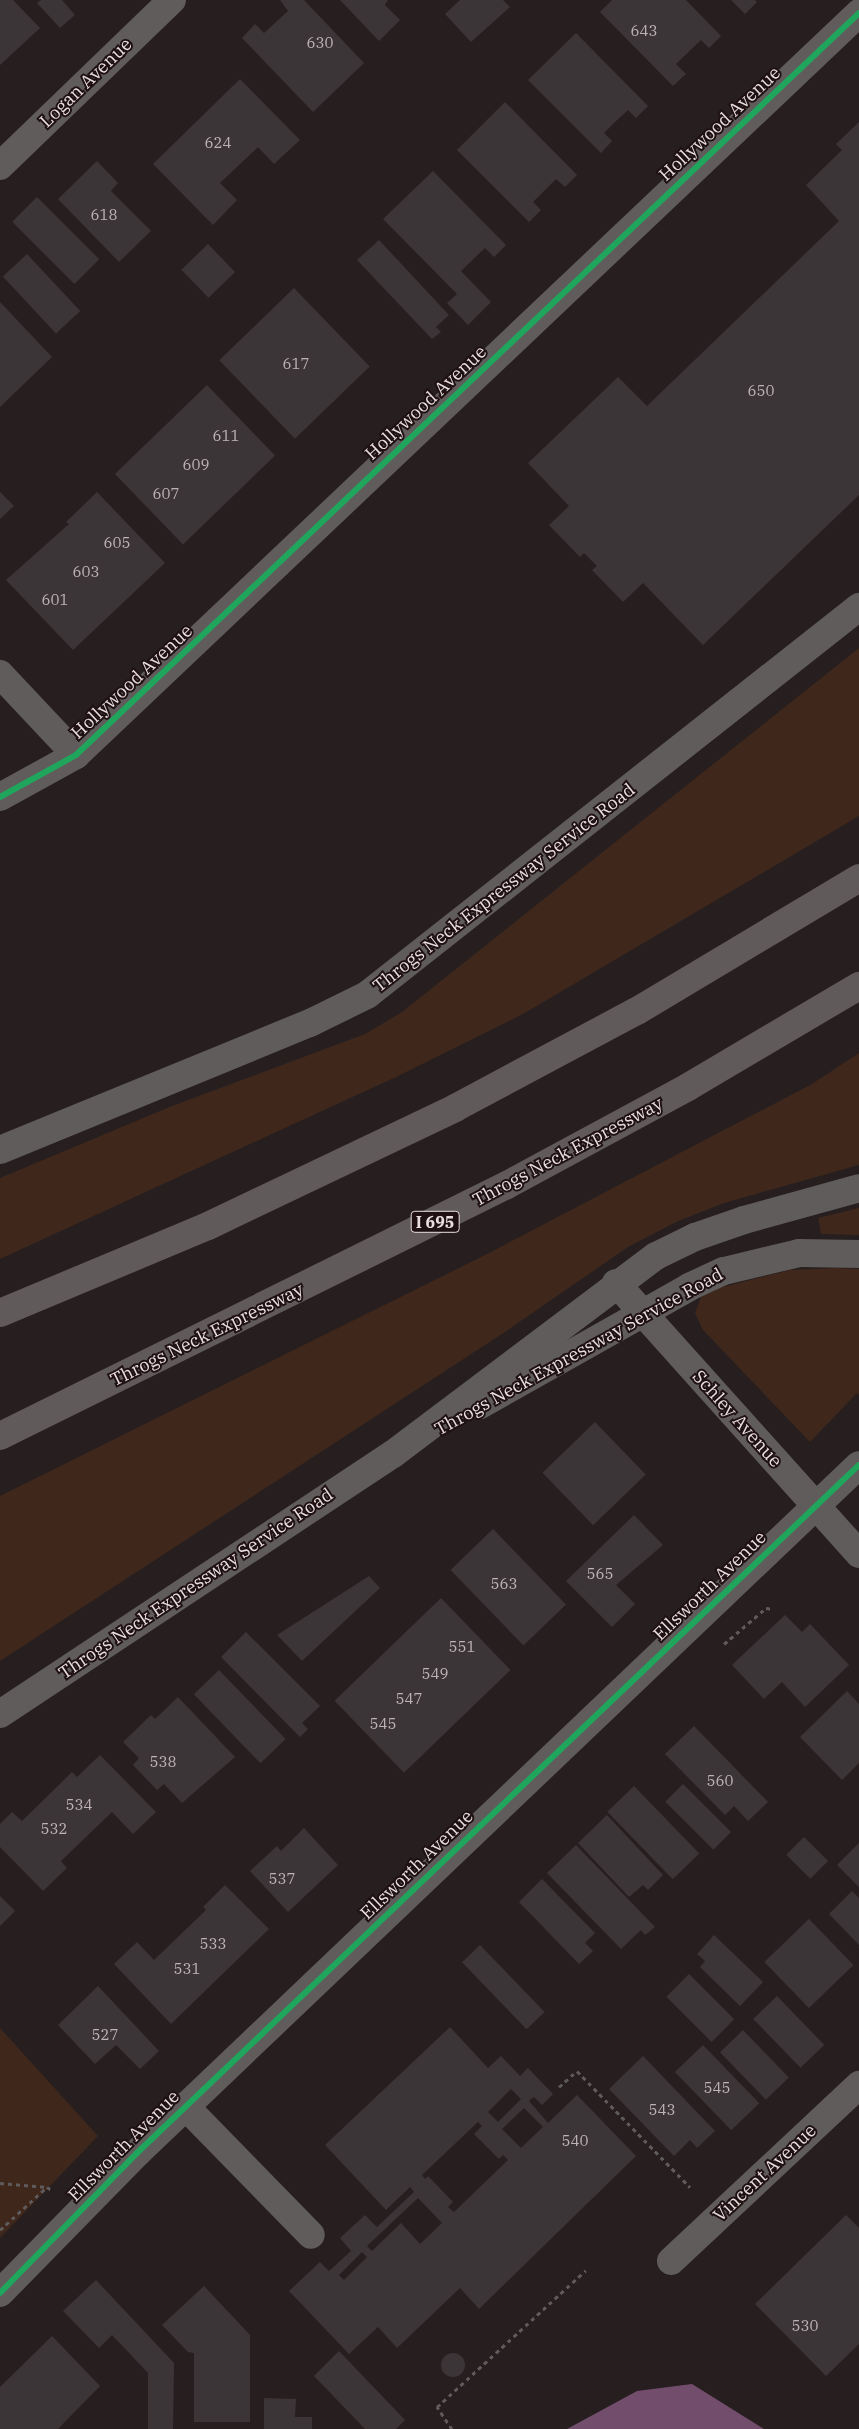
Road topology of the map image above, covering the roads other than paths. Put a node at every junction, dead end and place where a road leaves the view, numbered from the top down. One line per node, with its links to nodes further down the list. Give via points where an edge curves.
1 (172, 0): 3 (street, Logan Avenue)
2 (859, 13): 6 (street, Hollywood Avenue)
3 (0, 166)
4 (859, 607): 10 (street, Throgs Neck Expressway Service Road, via 368,995 310,1023)
5 (0, 674): 6 (street)
6 (76, 755): 7 (street, Hollywood Avenue)
7 (0, 797)
8 (859, 878): 14 (highway, via 637,1011 455,1108 261,1202)
9 (859, 986): 16 (highway, Throgs Neck Expressway / I 695, via 696,1082 507,1185)
10 (0, 1150)
11 (859, 1188): 13 (street, Throgs Neck Expressway Service Road, via 775,1210 695,1237 656,1256)
12 (859, 1254): 15 (street, Throgs Neck Expressway Service Road, via 799,1254 743,1264 706,1278)
13 (616, 1283): 15 (street, Schley Avenue); 17 (street, Throgs Neck Expressway Service Road)
14 (0, 1313)
15 (643, 1313): 17 (street, Throgs Neck Expressway Service Road); 19 (street, Schley Avenue)
16 (0, 1436)
17 (393, 1454): 21 (street, Throgs Neck Expressway Service Road)
18 (859, 1464): 19 (street, Ellsworth Avenue)
19 (815, 1507): 20 (street, Schley Avenue); 23 (street, Ellsworth Avenue)
20 (859, 1554)
21 (0, 1714)
22 (859, 2085): 25 (street, Vincent Avenue)
23 (185, 2106): 24 (street); 26 (street, Ellsworth Avenue)
24 (311, 2235)
25 (671, 2261)
26 (0, 2293)

